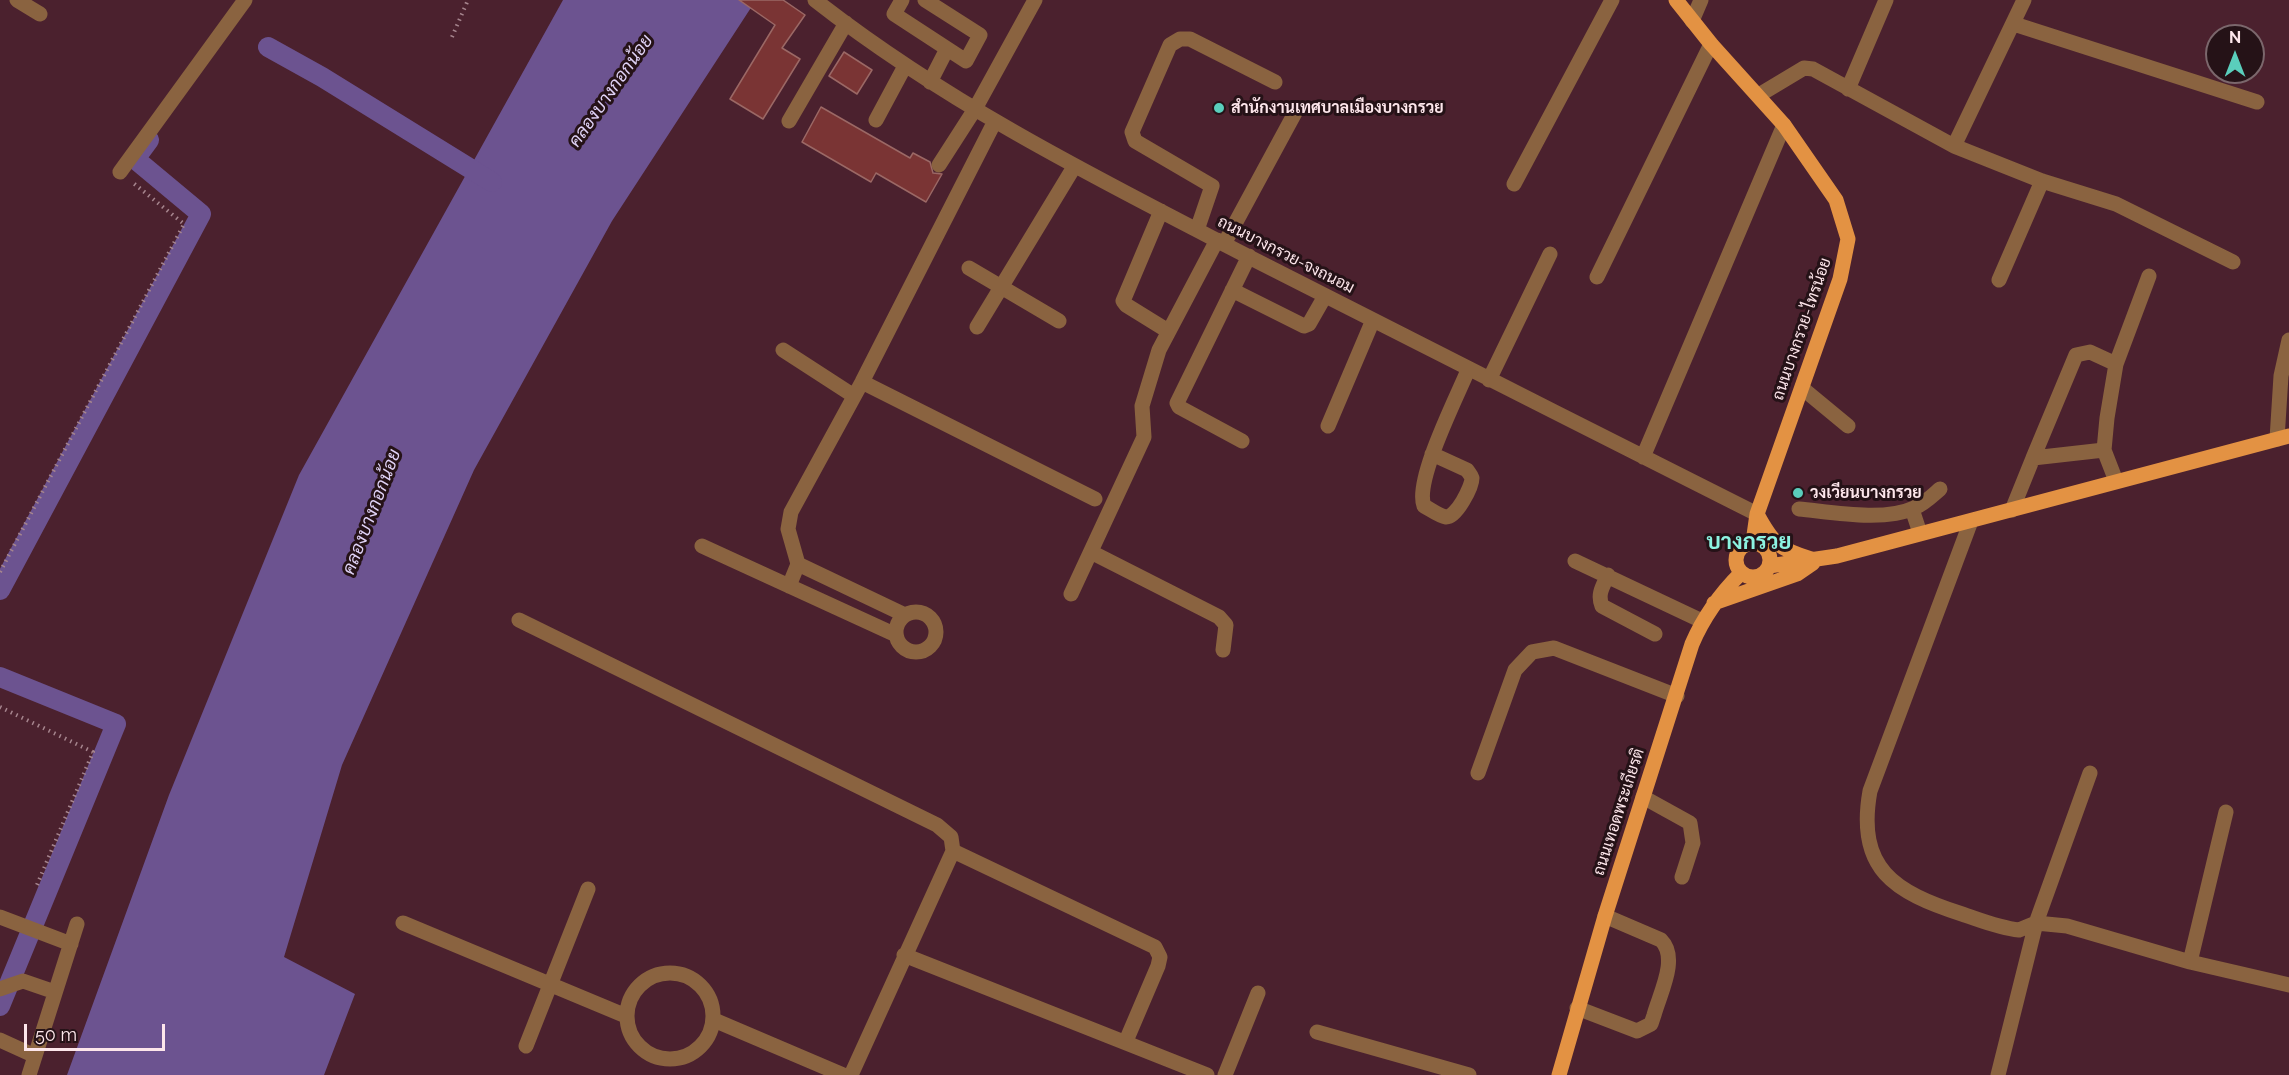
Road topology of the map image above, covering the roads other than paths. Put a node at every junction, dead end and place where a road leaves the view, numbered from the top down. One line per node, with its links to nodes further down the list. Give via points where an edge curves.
1 (17, 0): 12 (street)
2 (245, 0): 33 (street)
3 (815, 0): 14 (street, ถนนบางกรวย-จงถนอม)
4 (902, 0): 17 (street, via 894,14)
5 (925, 0): 17 (street, via 980,35 966,61)
6 (1035, 0): 24 (street)
7 (1612, 0): 35 (street)
8 (1676, 0): 13 (main road, ถนนบางกรวย-ไทรน้อย)
9 (1701, 0): 13 (street)
10 (1886, 0): 21 (street)
11 (2024, 0): 15 (street)
12 (40, 14)
13 (1692, 21): 16 (main road, ถนนบางกรวย-ไทรน้อย)
14 (846, 23): 18 (street, ถนนบางกรวย-จงถนอม); 27 (street)
15 (2014, 24): 23 (street); 30 (street)
16 (1711, 44): 22 (main road, ถนนบางกรวย-ไทรน้อย); 44 (street)
17 (947, 50): 19 (street)
18 (905, 66): 19 (street, ถนนบางกรวย-จงถนอม); 26 (street)
19 (930, 82): 24 (street, ถนนบางกรวย-จงถนอม)
20 (1275, 82): 37 (street, via 1190,39 1170,45 1132,132 1135,141 1212,186)
21 (1848, 89): 22 (street, via 1804,68); 30 (street)
22 (1759, 96): 29 (main road, ถนนบางกรวย-ไทรน้อย)
23 (2257, 102)
24 (975, 109): 28 (street, ถนนบางกรวย-จงถนอม); 31 (street)
25 (1296, 111): 38 (street)
26 (876, 120)
27 (789, 121)
28 (995, 122): 32 (street, ถนนบางกรวย-จงถนอม); 58 (street)
29 (1784, 125): 59 (main road, ถนนบางกรวย-ไทรน้อย, via 1836,200 1848,239 1840,279); 67 (street)
30 (1954, 146): 34 (street)
31 (939, 165)
32 (1074, 167): 36 (street, ถนนบางกรวย-จงถนอม); 46 (street)
33 (120, 172)
34 (2042, 181): 41 (street, via 2116,204); 45 (street)
35 (1514, 184)
36 (1161, 211): 37 (street, ถนนบางกรวย-จงถนอม); 52 (street, via 1123,301)
37 (1197, 230): 38 (street, ถนนบางกรวย-จงถนอม)
38 (1220, 242): 40 (street, ถนนบางกรวย-จงถนอม); 52 (street)
39 (1550, 254): 57 (street)
40 (1249, 256): 47 (street); 48 (street, ถนนบางกรวย-จงถนอม)
41 (2233, 262)
42 (969, 268): 46 (street)
43 (2149, 276): 55 (street)
44 (1597, 277)
45 (1999, 280)
46 (1001, 288): 50 (street); 51 (street)
47 (1232, 290): 48 (street, via 1304,326); 64 (street, via 1177,403)
48 (1325, 296): 49 (street, ถนนบางกรวย-จงถนอม)
49 (1373, 320): 56 (street, ถนนบางกรวย-จงถนอม); 61 (street)
50 (1059, 321)
51 (977, 327)
52 (1168, 331): 80 (street, via 1142,406 1144,437)
53 (2289, 340): 63 (street, via 2281,376)
54 (783, 350): 60 (street)
55 (2116, 364): 65 (street); 68 (street, via 2090,352 2076,355)
56 (1468, 370): 57 (street, ถนนบางกรวย-จงถนอม); 66 (street)
57 (1490, 380): 67 (street, ถนนบางกรวย-จงถนอม)
58 (862, 382): 60 (street); 71 (street)
59 (1802, 388): 62 (street); 75 (main road, ถนนบางกรวย-ไทรน้อย)
60 (854, 396): 83 (street, via 791,512 788,529)
61 (1328, 426)
62 (1848, 426)
63 (2283, 437): 69 (main road)
64 (1242, 441)
65 (2104, 450): 68 (street); 69 (street)
66 (1432, 454)
67 (1643, 457): 75 (street, ถนนบางกรวย-จงถนอม)
68 (2033, 458): 74 (street)
69 (2116, 481): 74 (main road)
70 (1940, 489): 73 (street)
71 (1095, 499)
72 (1799, 509): 73 (street, via 1865,514)
73 (1912, 509): 77 (street)
74 (2012, 510): 76 (main road)
75 (1757, 514): 78 (main road, ถนนบางกรวย-ไทรน้อย); 82 (main road, via 1770,538 1784,550)
76 (1971, 521): 77 (main road); 107 (street, via 1870,791 1868,840 1875,860 1891,882 1943,908 2009,929 2019,930)
77 (1920, 533): 82 (main road)
78 (1753, 542): 84 (main road, via 1769,553); 85 (main road, via 1737,553 1735,560)
79 (702, 546): 87 (street)
80 (1091, 552): 88 (street); 95 (street, via 1219,617 1227,625)
81 (1575, 561): 86 (street)
82 (1816, 561): 84 (main road); 89 (main road, via 1797,574)
83 (798, 564): 87 (street); 90 (street)
84 (1769, 566): 85 (main road, via 1753,577)
85 (1741, 573): 89 (main road, ถนนเทอดพระเกียรติ)
86 (1608, 575): 92 (street); 93 (street, via 1600,591 1602,606)
87 (789, 586): 94 (street)
88 (1071, 594)
89 (1714, 603): 92 (main road, ถนนเทอดพระเกียรติ)
90 (905, 615): 94 (street, via 897,623); 94 (street, via 927,615 936,635 931,646 910,651 900,645)
91 (519, 621): 101 (street, via 937,825 951,837)
92 (1702, 621): 96 (main road, ถนนเทอดพระเกียรติ)
93 (1655, 634)
94 (896, 635)
95 (1223, 650)
96 (1677, 696): 97 (street, via 1554,648 1532,652 1515,670); 99 (main road, ถนนเทอดพระเกียรติ)
97 (1478, 773)
98 (2090, 773): 107 (street)
99 (1643, 796): 102 (street, via 1690,823 1693,843); 104 (main road, ถนนเทอดพระเกียรติ)
100 (2226, 812): 111 (street)
101 (952, 851): 110 (street); 122 (street, via 1155,947 1160,957 1158,966)
102 (1682, 877)
103 (588, 889): 112 (street)
104 (1605, 916): 117 (main road, ถนนเทอดพระเกียรติ); 117 (street, via 1661,940 1668,947 1670,961 1654,1015 1651,1024 1637,1031)
105 (0, 917): 109 (street)
106 (403, 923): 112 (street)
107 (2036, 923): 111 (street, via 2067,926); 132 (street)
108 (77, 924): 109 (street)
109 (70, 944): 115 (street)
110 (904, 955): 122 (street); 127 (street)
111 (2190, 962): 113 (street)
112 (550, 983): 118 (street); 123 (street)
113 (2289, 985)
114 (0, 988): 115 (street, via 23,981)
115 (55, 992): 124 (street)
116 (1258, 993): 129 (street)
117 (1577, 1008): 131 (main road, ถนนเทอดพระเกียรติ)
118 (626, 1016): 119 (street, via 634,1041 655,1057 681,1058 704,1044); 119 (street, via 632,994 640,986 649,978 672,973 694,980 702,988 709,997)
119 (714, 1020): 126 (street)
120 (1317, 1032): 130 (street)
121 (0, 1040): 124 (street)
122 (1126, 1041): 128 (street)
123 (526, 1046)
124 (35, 1056): 125 (street)
125 (29, 1075)
126 (843, 1075)
127 (851, 1075)
128 (1208, 1075)
129 (1225, 1075)
130 (1469, 1075)
131 (1559, 1075)
132 (1998, 1075)

